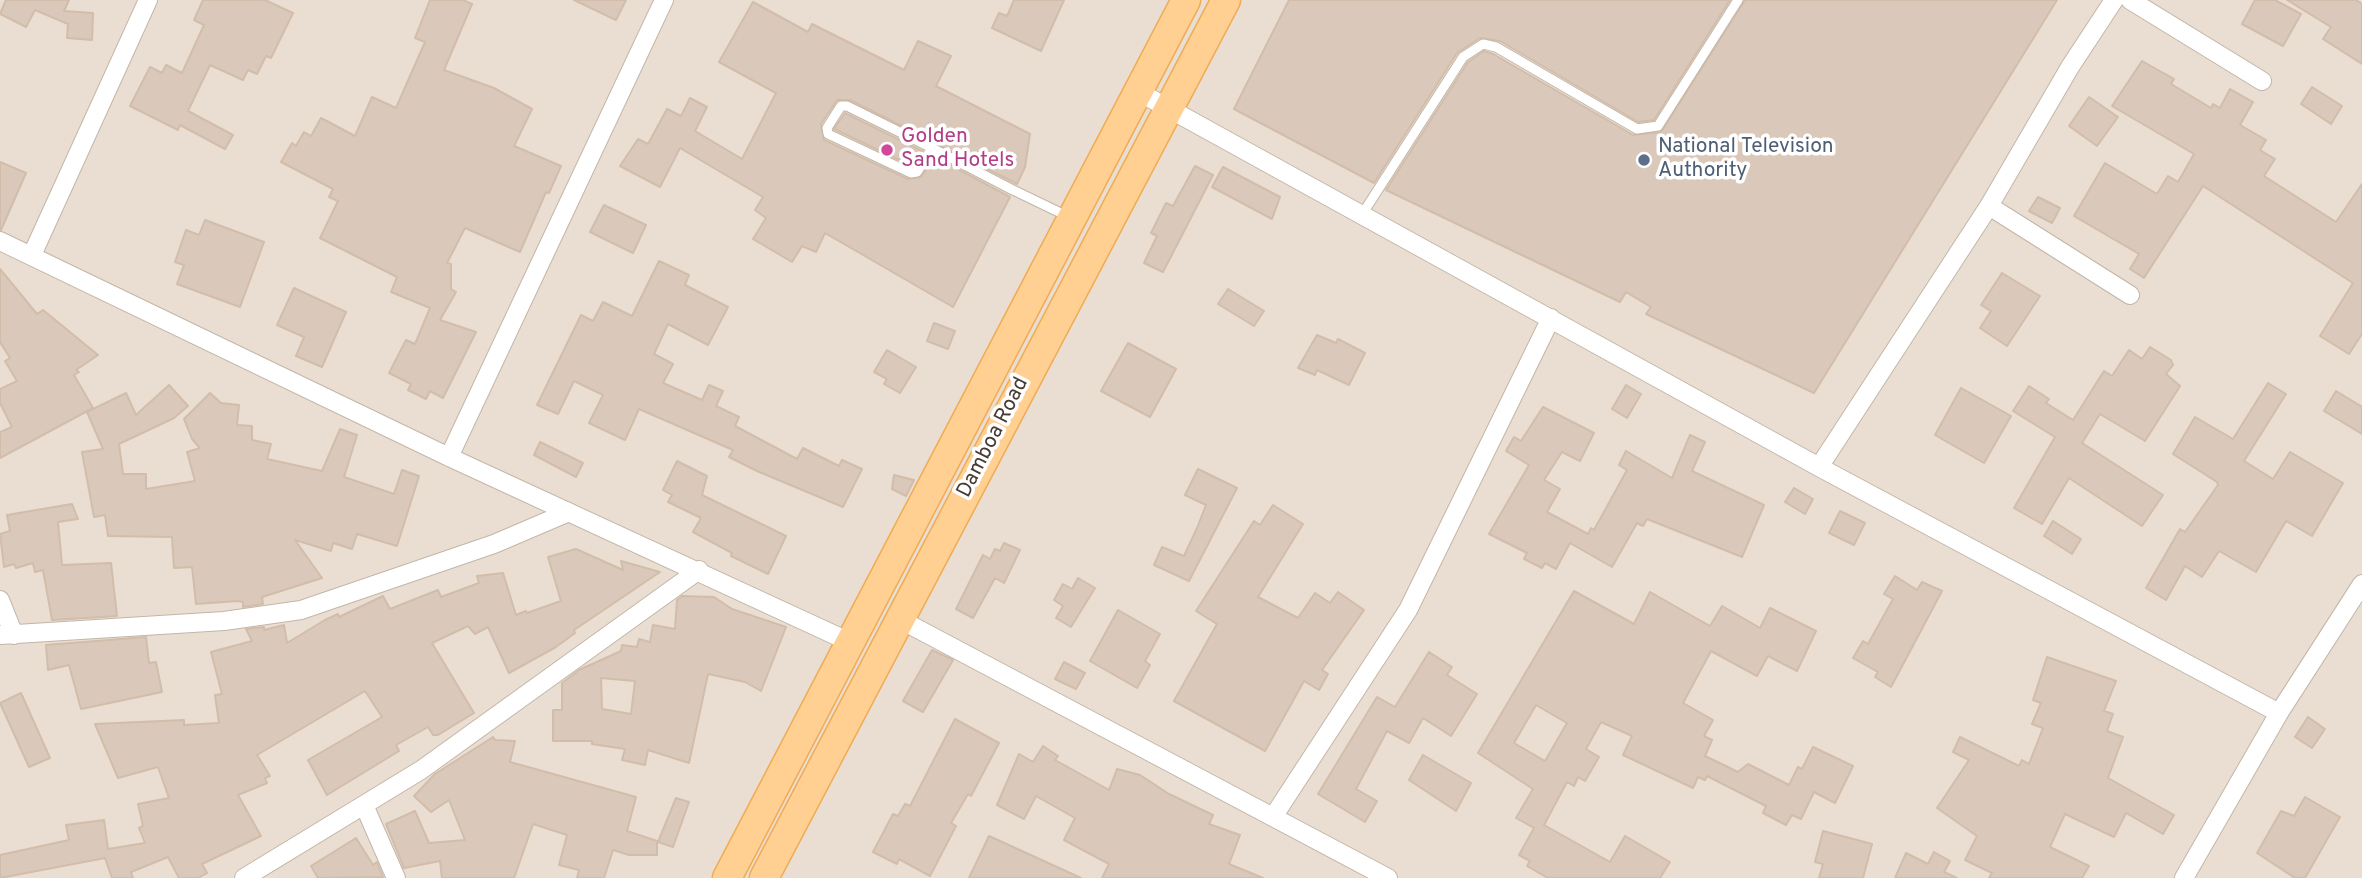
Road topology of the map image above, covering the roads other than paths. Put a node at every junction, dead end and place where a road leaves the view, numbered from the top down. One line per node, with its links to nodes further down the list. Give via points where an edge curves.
1 (148, 0): 16 (street)
2 (664, 0): 19 (street)
3 (1186, 0): 9 (main road, Damboa Road)
4 (1227, 0): 10 (main road, Damboa Road)
5 (1738, 0): 13 (lane, via 1658,126 1637,129 1496,47 1483,44 1463,57)
6 (2113, 0): 12 (street)
7 (2130, 0): 8 (street)
8 (2262, 80)
9 (1137, 91): 10 (street); 14 (main road, Damboa Road)
10 (1170, 106): 13 (street); 25 (main road, Damboa Road)
11 (932, 148): 11 (lane, via 847,106 841,106 827,128 828,134 911,173 918,172); 14 (lane)
12 (1989, 206): 17 (street); 20 (street)
13 (1363, 214): 18 (street)
14 (1070, 218): 27 (main road, Damboa Road)
15 (0, 241): 16 (street)
16 (32, 255): 19 (street)
17 (2130, 295)
18 (1551, 318): 20 (street); 30 (street, via 1408,610)
19 (449, 457): 21 (street)
20 (1819, 467): 28 (street)
21 (569, 513): 22 (street); 26 (street, via 494,544 302,610 224,621)
22 (699, 570): 27 (street); 29 (street, via 421,770)
23 (2362, 584): 28 (street)
24 (0, 600): 26 (street)
25 (901, 620): 30 (street); 34 (main road, Damboa Road)
26 (7, 635)
27 (852, 643): 33 (main road, Damboa Road)
28 (2279, 713): 36 (street)
29 (364, 805): 31 (street); 32 (street)
30 (1273, 817): 35 (street)
31 (244, 878)
32 (396, 878)
33 (727, 878)
34 (764, 878)
35 (1388, 878)
36 (2184, 878)

